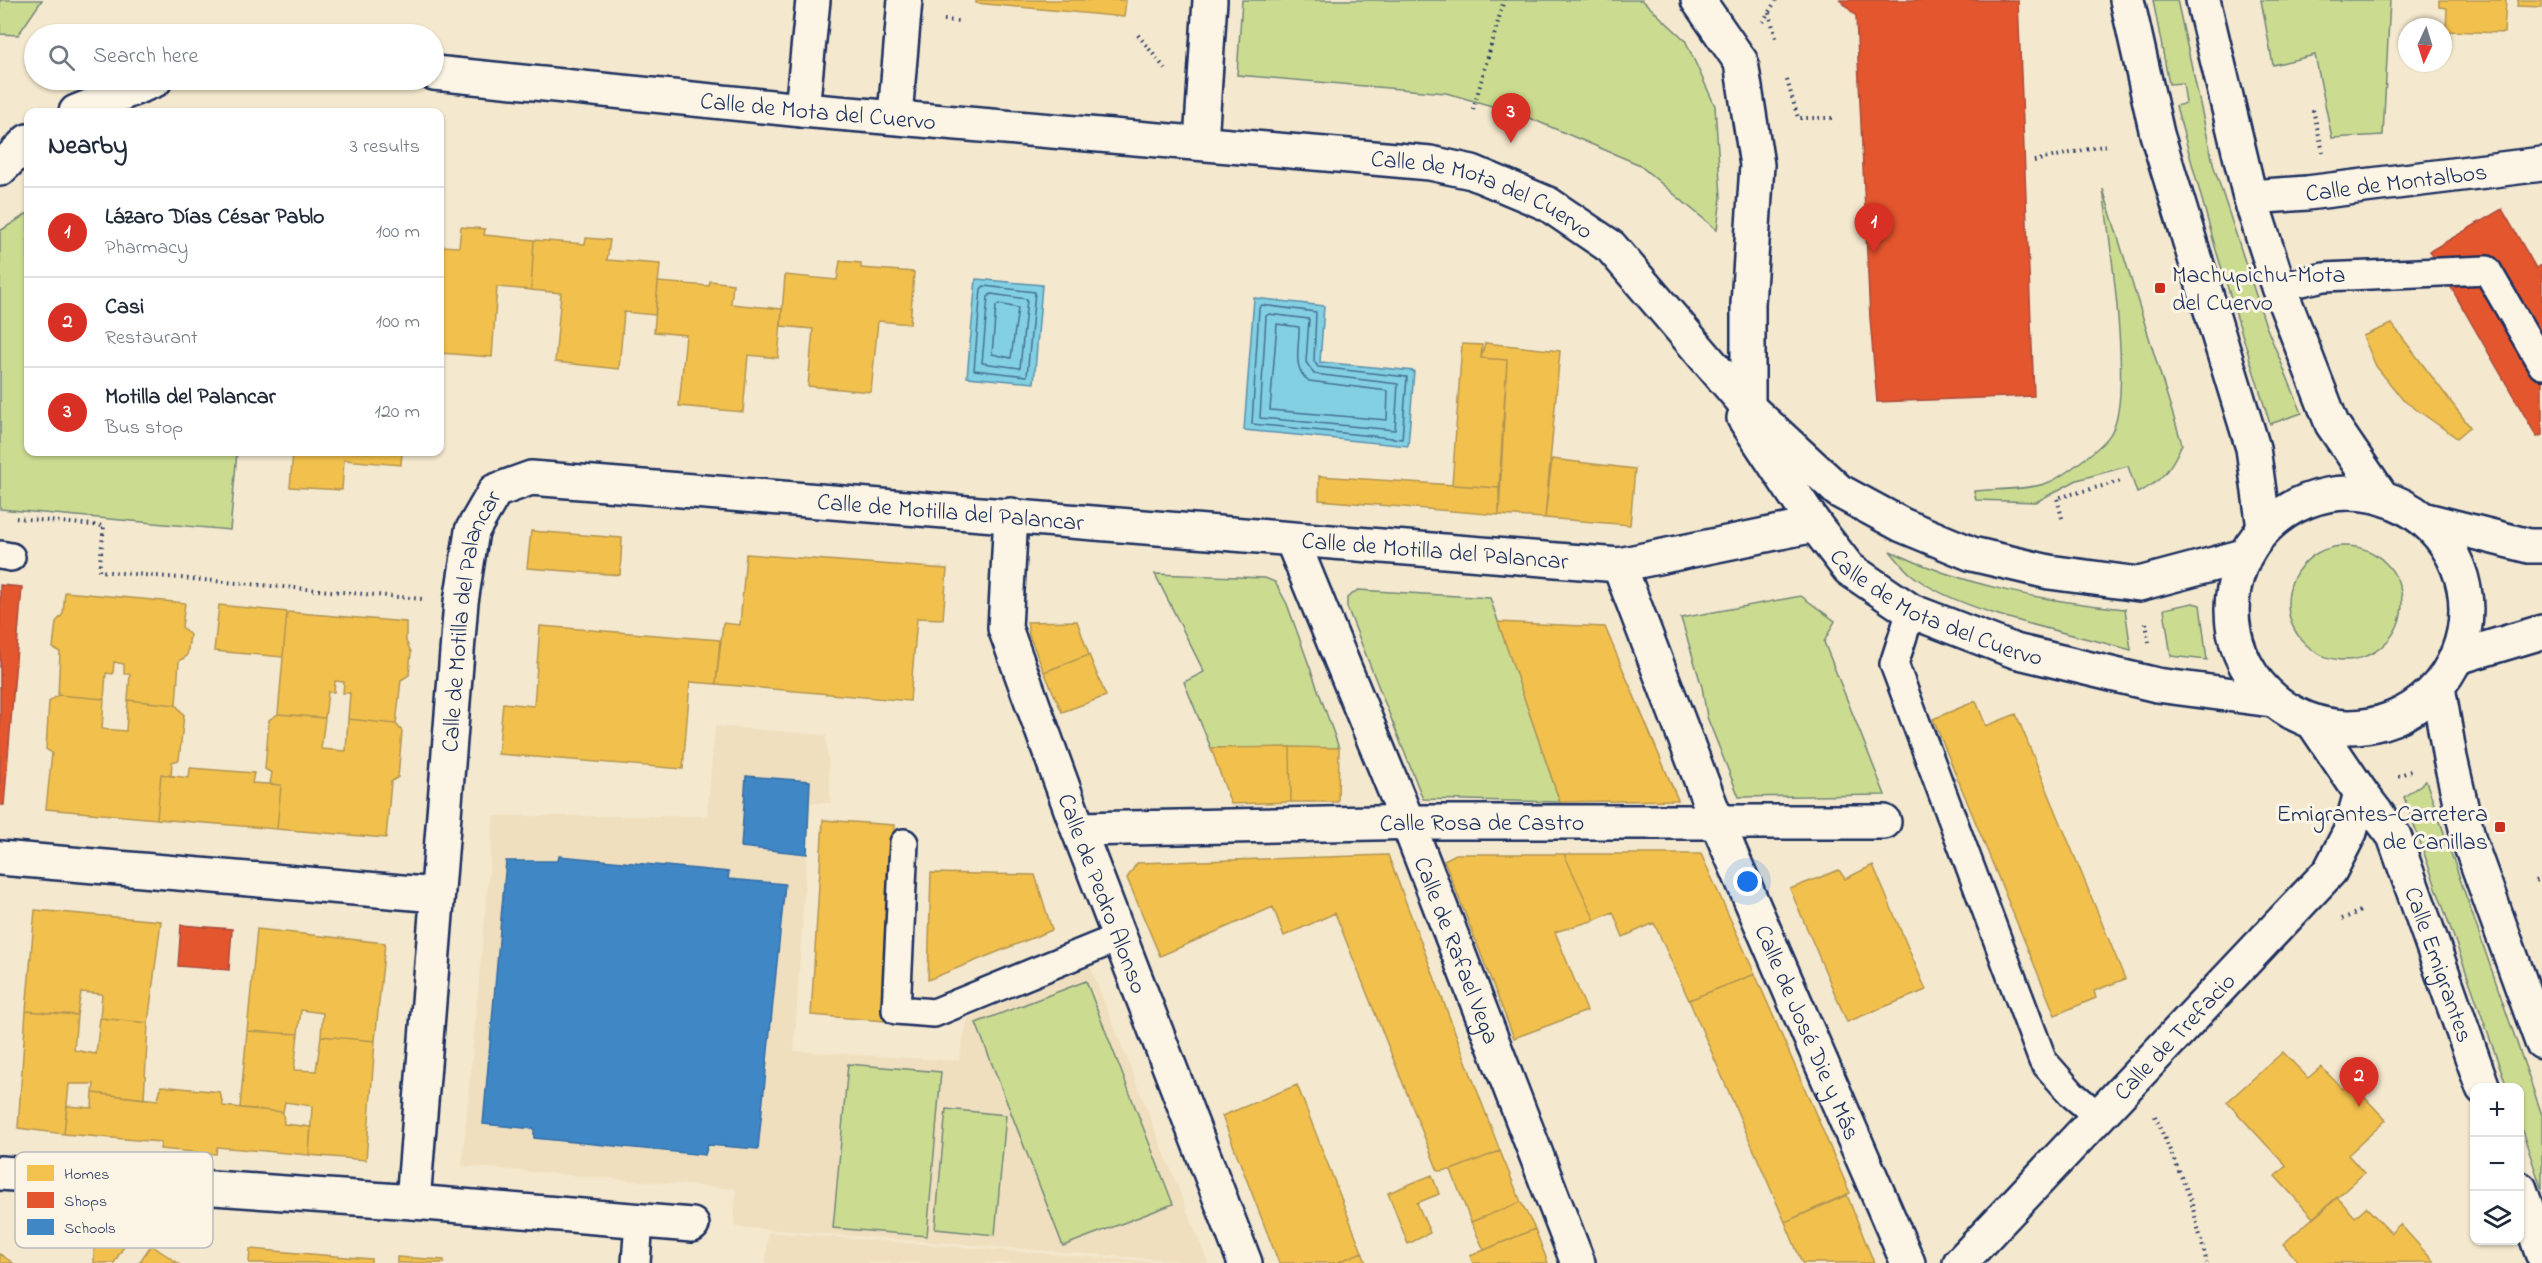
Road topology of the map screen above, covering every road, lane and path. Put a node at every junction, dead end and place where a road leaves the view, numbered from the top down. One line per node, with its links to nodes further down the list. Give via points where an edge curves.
1 (813, 0): 16 (street)
2 (905, 0): 19 (street)
3 (1210, 0): 23 (street)
4 (1504, 0): 17 (path)
5 (1698, 0): 34 (street, via 1741,62 1757,165 1748,304)
6 (2127, 0): 42 (street, via 2157,134 2253,448)
7 (2203, 0): 30 (street)
8 (1769, 13): 10 (path)
9 (1138, 35): 12 (path)
10 (1777, 44)
11 (444, 75): 16 (street, Calle de Mota del Cuervo)
12 (1171, 76)
13 (1786, 76): 20 (path, via 1798,118)
14 (130, 90): 15 (street)
15 (86, 108)
16 (802, 110): 19 (street, Calle de Mota del Cuervo)
17 (1473, 110)
18 (2313, 110): 26 (path)
19 (895, 116): 23 (street, Calle de Mota del Cuervo)
20 (1832, 118)
21 (24, 133): 22 (street)
22 (0, 141)
23 (1201, 144): 32 (street, Calle de Mota del Cuervo, via 1430,163 1472,172 1516,190 1548,204 1611,247)
24 (24, 145): 29 (street)
25 (2107, 145): 27 (path)
26 (2325, 159)
27 (2034, 162)
28 (2542, 164): 30 (street, Calle de Montalbos)
29 (0, 169)
30 (2250, 197): 31 (street)
31 (2279, 287): 33 (lane, via 2324,277 2487,270); 36 (street, via 2332,424)
32 (1705, 359): 34 (street, Calle de Mota del Cuervo); 41 (street, Calle de Mota del Cuervo)
33 (2542, 365)
34 (1748, 407): 45 (street, Calle de Mota del Cuervo, via 1839,491 1902,525 1972,554 2049,572 2139,584)
35 (2121, 481): 39 (path, via 2057,498)
36 (2382, 497): 40 (street); 42 (street, via 2336,493 2296,503)
37 (1011, 515): 43 (street, Calle de Motilla del Palancar); 62 (street, Calle de Pedro Alonso, via 1005,628); 67 (street, Calle de Motilla del Palancar, via 531,478 495,490 472,531 461,602)
38 (10, 517): 47 (path, via 104,526 99,571)
39 (2062, 518)
40 (2426, 520): 44 (street); 52 (street, via 2462,574 2467,620)
41 (1815, 525): 46 (street, Calle de Motilla del Palancar); 48 (street, Calle de Mota del Cuervo, via 1849,569)
42 (2264, 528): 45 (street)
43 (1292, 540): 46 (street, Calle de Motilla del Palancar); 61 (street, Calle de Rafael Vega)
44 (2542, 546)
45 (2244, 556): 54 (street, via 2231,606 2236,650)
46 (1618, 565): 59 (street, Calle de José Die y Más)
47 (422, 599)
48 (1911, 611): 54 (street, Calle de Mota del Cuervo, via 2015,651 2157,685); 72 (lane, via 1894,664 1898,675 2043,1062)
49 (2144, 615): 51 (path)
50 (2542, 632): 52 (street)
51 (2150, 649)
52 (2458, 657): 53 (street)
53 (2438, 687): 55 (street, via 2405,714 2357,727); 69 (street, via 2469,841)
54 (2272, 700): 55 (street)
55 (2313, 722): 58 (street, Calle Emigrantes)
56 (2414, 770): 57 (path)
57 (2392, 779)
58 (2361, 793): 70 (street, Calle Emigrantes, via 2394,836); 72 (street, Calle de Trefacio, via 2350,832 2330,871)
59 (1717, 822): 60 (street, Calle Rosa de Castro); 61 (street, Calle Rosa de Castro); 84 (street, Calle de José Die y Más)
60 (1884, 822)
61 (1408, 823): 62 (street, Calle Rosa de Castro); 83 (street, Calle de Rafael Vega)
62 (1078, 829): 68 (street, Calle de Pedro Alonso)
63 (904, 843): 68 (lane, via 896,1010 934,1013)
64 (0, 858): 67 (street)
65 (2542, 878): 66 (path)
66 (2536, 881)
67 (437, 895): 77 (street, Calle de Motilla del Palancar)
68 (1120, 937): 82 (street, Calle de Pedro Alonso)
69 (2542, 1042)
70 (2481, 1083)
71 (2155, 1114): 86 (path, via 2190,1197)
72 (2098, 1116): 85 (street, Calle de Trefacio)
73 (0, 1173): 74 (street)
74 (15, 1174)
75 (213, 1188): 77 (street)
76 (2521, 1191): 80 (street)
77 (412, 1202): 78 (street)
78 (639, 1220): 79 (street); 81 (lane)
79 (692, 1225)
80 (2542, 1253)
81 (636, 1263)
82 (1245, 1263)
83 (1578, 1263)
84 (1908, 1263)
85 (1960, 1263)
86 (2207, 1263)

